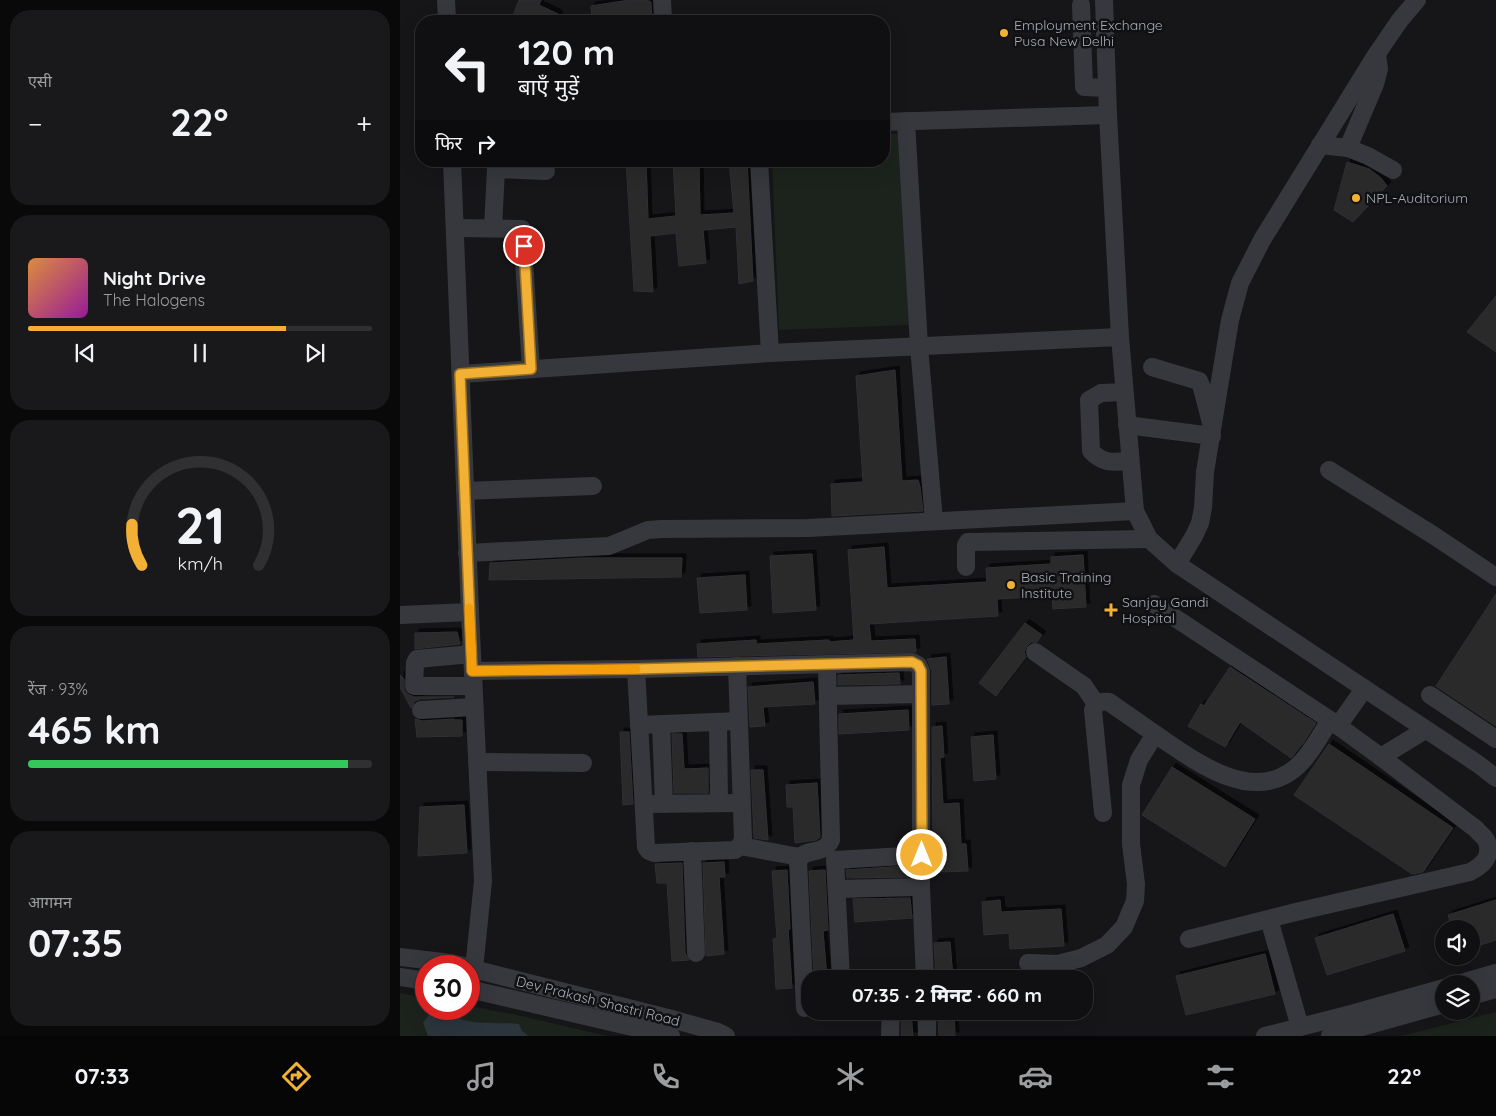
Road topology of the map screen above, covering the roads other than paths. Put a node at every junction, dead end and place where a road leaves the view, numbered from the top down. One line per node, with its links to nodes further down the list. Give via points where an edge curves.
1 (446, 0): 6 (street)
2 (662, 0): 7 (street)
3 (1104, 0): 9 (street)
4 (1416, 0): 8 (street)
5 (1081, 5): 9 (street, via 1084,87)
6 (447, 15)
7 (663, 15)
8 (1377, 53): 13 (street); 14 (street, via 1379,69 1375,84)
9 (1107, 88): 10 (street)
10 (1108, 115): 11 (street); 21 (street)
11 (906, 121): 12 (street); 22 (street)
12 (890, 122)
13 (1320, 145): 14 (street); 29 (street, via 1262,240 1240,283 1230,320)
14 (1348, 148): 18 (street)
15 (452, 167): 19 (street)
16 (759, 167): 23 (street)
17 (546, 170): 20 (street, via 496,169)
18 (1393, 170)
19 (455, 228): 20 (street); 26 (street)
20 (493, 228): 25 (street, via 522,229)
21 (1120, 337): 22 (street); 27 (street)
22 (919, 346): 23 (street); 35 (street)
23 (770, 352): 25 (street)
24 (1152, 368): 29 (street, via 1199,381)
25 (531, 369): 26 (street)
26 (460, 374): 33 (street)
27 (1124, 392): 28 (street); 30 (street, via 1101,393 1088,400 1091,451 1098,459 1110,462)
28 (1127, 425): 29 (street); 30 (street)
29 (1212, 434): 38 (street, via 1200,523)
30 (1130, 460): 34 (street)
31 (1329, 470): 40 (street)
32 (593, 486): 33 (street)
33 (465, 491): 37 (street)
34 (1135, 511): 35 (street); 36 (street)
35 (934, 521): 37 (street, via 808,528 662,528 648,530 609,546)
36 (1149, 539): 38 (street); 39 (street, via 968,542)
37 (467, 553): 42 (street)
38 (1177, 564): 49 (street)
39 (966, 567)
40 (1496, 576)
41 (1154, 604): 58 (street)
42 (470, 612): 43 (street); 48 (street)
43 (400, 615)
44 (1035, 652): 53 (street, via 1084,686)
45 (827, 664): 46 (street); 50 (street, via 912,662 921,671); 52 (street)
46 (737, 666): 47 (street); 56 (street)
47 (636, 669): 48 (street); 60 (street)
48 (472, 670): 54 (street)
49 (1364, 689): 58 (street); 61 (street)
50 (921, 694): 52 (street); 75 (street)
51 (1430, 695): 63 (street)
52 (828, 696): 76 (street, via 831,840 823,850)
53 (1096, 704): 62 (street, via 1109,702); 72 (street, via 1093,710)
54 (474, 707): 55 (street); 65 (street)
55 (421, 710)
56 (739, 721): 57 (street); 69 (street)
57 (718, 722): 59 (street); 68 (street)
58 (1334, 723): 62 (street, via 1290,772 1269,781 1246,782 1220,774); 64 (street)
59 (661, 724): 60 (street); 71 (street)
60 (639, 725): 70 (street)
61 (1426, 730): 64 (street); 67 (street)
62 (1155, 734): 85 (street, via 1139,760 1131,785 1130,844 1136,884 1135,901 1124,927 1107,945 1082,958 1058,964)
63 (1496, 739)
64 (1381, 757): 79 (street, via 1476,829 1487,842 1488,856 1481,867)
65 (477, 762): 66 (street); 82 (street, via 483,881)
66 (583, 763)
67 (1496, 778)
68 (720, 803): 69 (street); 71 (street)
69 (741, 803): 73 (street, via 743,839)
70 (644, 804): 71 (street); 74 (street, via 646,847 649,851)
71 (664, 804)
72 (1103, 813)
73 (740, 846): 74 (street, via 735,850); 76 (street)
74 (692, 851): 81 (street)
75 (922, 855): 77 (street); 78 (street, via 835,860)
76 (800, 857): 86 (street)
77 (921, 887): 78 (street); 88 (street)
78 (837, 890): 87 (street)
79 (1269, 919): 80 (street); 101 (street)
80 (1189, 940)
81 (696, 953)
82 (470, 955)
83 (400, 957): 84 (street, Dev Prakash Shastri Road)
84 (415, 959)
85 (1028, 963)
86 (803, 970)
87 (841, 970)
88 (925, 970)
89 (480, 971): 103 (street, Dev Prakash Shastri Road, via 668,1018)
90 (1496, 973): 92 (street)
91 (400, 977): 93 (street)
92 (1480, 978)
93 (415, 979)
94 (1496, 989): 97 (street)
95 (1435, 990): 101 (street)
96 (480, 992): 102 (street, Dev Prakash Shastri Road)
97 (1480, 993)
98 (1435, 1007): 107 (street)
99 (891, 1020): 104 (street)
100 (927, 1020): 105 (street)
101 (1300, 1027): 106 (street)
102 (671, 1036)
103 (726, 1036)
104 (890, 1036)
105 (927, 1036)
106 (1265, 1036)
107 (1330, 1036)

